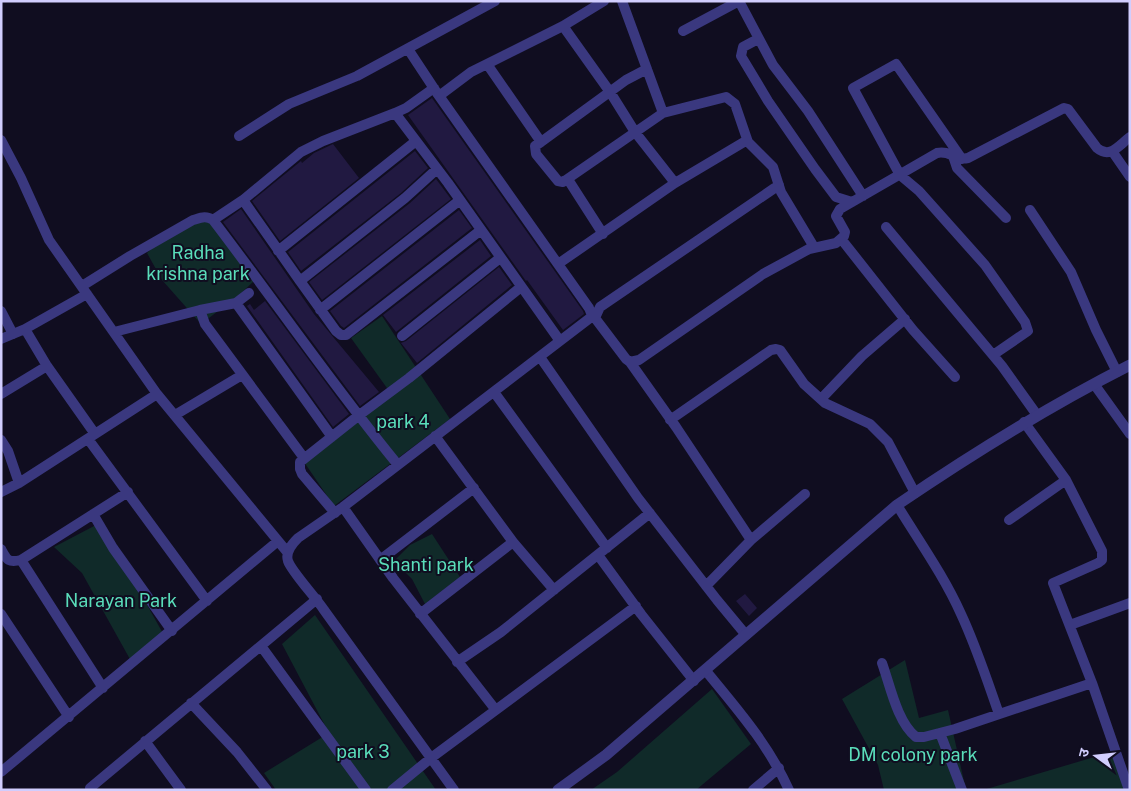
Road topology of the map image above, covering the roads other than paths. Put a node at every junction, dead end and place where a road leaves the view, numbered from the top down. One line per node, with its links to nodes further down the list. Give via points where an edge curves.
1 (495, 1): 7 (street)
2 (604, 1): 4 (street)
3 (622, 1): 9 (street)
4 (563, 26): 8 (street); 11 (street)
5 (683, 31): 6 (street, via 739,1)
6 (758, 39): 29 (street); 32 (street, via 743,47 741,56 752,76 836,197)
7 (408, 49): 10 (street); 15 (street, via 357,76 289,104)
8 (487, 64): 10 (street); 19 (street)
9 (647, 68): 11 (street); 13 (street)
10 (436, 92): 12 (street); 43 (street)
11 (610, 92): 14 (street); 19 (street)
12 (395, 113): 18 (street); 30 (street, via 301,152)
13 (663, 113): 14 (street); 20 (street, via 726,97 736,104)
14 (635, 132): 26 (street); 27 (street)
15 (239, 136)
16 (1130, 137): 21 (street)
17 (1, 140): 46 (street, via 49,240)
18 (416, 141): 23 (street); 41 (street)
19 (541, 142): 26 (street, via 535,146 536,154 558,180)
20 (748, 142): 27 (street); 28 (street, via 773,167)
21 (1112, 151): 22 (street, via 1103,153 1097,148 1064,108 968,158); 25 (street)
22 (957, 158): 24 (street, via 947,152 937,153); 24 (street, via 896,64 854,88); 34 (street, via 956,168)
23 (438, 169): 31 (street); 44 (street)
24 (900, 174): 29 (street); 60 (street, via 985,265 1025,322 1028,331)
25 (1130, 177)
26 (567, 180): 38 (street)
27 (675, 183): 38 (street)
28 (779, 185): 40 (street); 52 (street, via 600,307)
29 (863, 196): 32 (street)
30 (243, 200): 35 (street); 41 (street)
31 (460, 200): 37 (street); 50 (street)
32 (852, 202): 39 (street, via 837,212 845,232)
33 (1030, 210): 65 (street, via 1071,272)
34 (1006, 218)
35 (213, 220): 46 (street, via 203,217 193,220 130,256); 75 (street)
36 (886, 227): 60 (street)
37 (481, 230): 42 (street); 50 (street, via 346,335 340,335)
38 (602, 234): 43 (street)
39 (840, 240): 40 (street); 53 (street)
40 (814, 247): 62 (street, via 763,274 639,360)
41 (278, 251): 44 (street)
42 (500, 258): 45 (street); 57 (street)
43 (558, 264): 52 (street)
44 (300, 280): 50 (street)
45 (521, 287): 59 (street); 75 (street)
46 (85, 290): 54 (street); 55 (street)
47 (249, 293): 48 (street)
48 (236, 303): 49 (street); 81 (street)
49 (200, 310): 55 (street); 66 (street, via 205,324)
50 (320, 310)
51 (1, 311): 56 (street)
52 (594, 318): 59 (street); 62 (street)
53 (905, 320): 67 (street); 72 (street, via 862,356)
54 (25, 329): 56 (street); 64 (street)
55 (114, 332): 71 (street)
56 (13, 334): 58 (street)
57 (402, 336)
58 (1, 339)
59 (560, 341): 61 (street)
60 (993, 355): 74 (street)
61 (540, 357): 69 (street); 94 (street)
62 (630, 362): 76 (street)
63 (1130, 365): 65 (street)
64 (47, 366): 70 (street); 79 (street)
65 (1117, 372): 68 (street)
66 (242, 375): 73 (street); 83 (street)
67 (955, 377)
68 (1094, 384): 74 (street); 78 (street)
69 (494, 392): 80 (street); 101 (street)
70 (1, 394)
71 (157, 394): 73 (street); 79 (street)
72 (821, 400): 76 (street, via 776,348); 90 (street, via 870,424 888,442)
73 (175, 415): 98 (street)
74 (1037, 415): 77 (street)
75 (358, 416): 81 (street); 84 (street)
76 (670, 420): 97 (street)
77 (1024, 422): 85 (street); 90 (street)
78 (1130, 434)
79 (91, 436): 86 (street); 89 (street)
80 (436, 436): 84 (street); 87 (street)
81 (332, 437): 83 (street)
82 (1, 440): 86 (street)
83 (304, 458): 93 (street, via 300,462 302,474)
84 (398, 465): 93 (street)
85 (1066, 480): 96 (street); 113 (street, via 1103,556 1098,563 1053,583)
86 (19, 483): 88 (street)
87 (474, 488): 99 (street); 104 (street)
88 (1, 492)
89 (128, 492): 95 (street); 108 (street)
90 (915, 493): 92 (street)
91 (805, 494): 97 (street)
92 (897, 505): 115 (street); 125 (street, via 960,612)
93 (339, 510): 102 (street, via 298,538); 104 (street)
94 (650, 513): 101 (street); 105 (street)
95 (93, 514): 103 (street); 114 (street)
96 (1009, 520)
97 (751, 540): 105 (street)
98 (278, 541): 102 (street); 108 (street)
99 (513, 542): 106 (street); 112 (street)
100 (1, 549): 103 (street, via 10,561)
101 (603, 551): 106 (street); 110 (street)
102 (288, 553): 107 (street, via 291,566)
103 (21, 560): 122 (street)
104 (380, 560): 112 (street)
105 (706, 586): 115 (street)
106 (554, 590): 117 (street)
107 (317, 600): 116 (street); 129 (street)
108 (207, 601): 114 (street)
109 (1130, 603): 113 (street)
110 (636, 606): 120 (street); 124 (street)
111 (1, 614): 126 (street)
112 (420, 614): 117 (street)
113 (1070, 625): 121 (street)
114 (172, 631): 122 (street)
115 (746, 635): 119 (street)
116 (261, 646): 123 (street); 135 (street)
117 (457, 662): 124 (street)
118 (882, 663): 127 (street, via 898,709 911,733 924,737)
119 (706, 671): 120 (street); 130 (street, via 763,741)
120 (694, 681): 138 (street, via 606,755)
121 (1092, 683): 125 (street); 142 (street)
122 (103, 688): 126 (street)
123 (191, 703): 128 (street); 134 (street)
124 (495, 709): 129 (street)
125 (999, 714): 127 (street)
126 (68, 717): 131 (street)
127 (940, 733): 141 (street)
128 (145, 742): 132 (street); 133 (street)
129 (431, 758): 136 (street); 137 (street)
130 (779, 768): 139 (street); 140 (street)
131 (1, 772)
132 (88, 789)
133 (181, 790)
134 (267, 790)
135 (366, 790)
136 (392, 790)
137 (454, 790)
138 (558, 790)
139 (753, 790)
140 (789, 790)
141 (962, 790)
142 (1129, 790)

